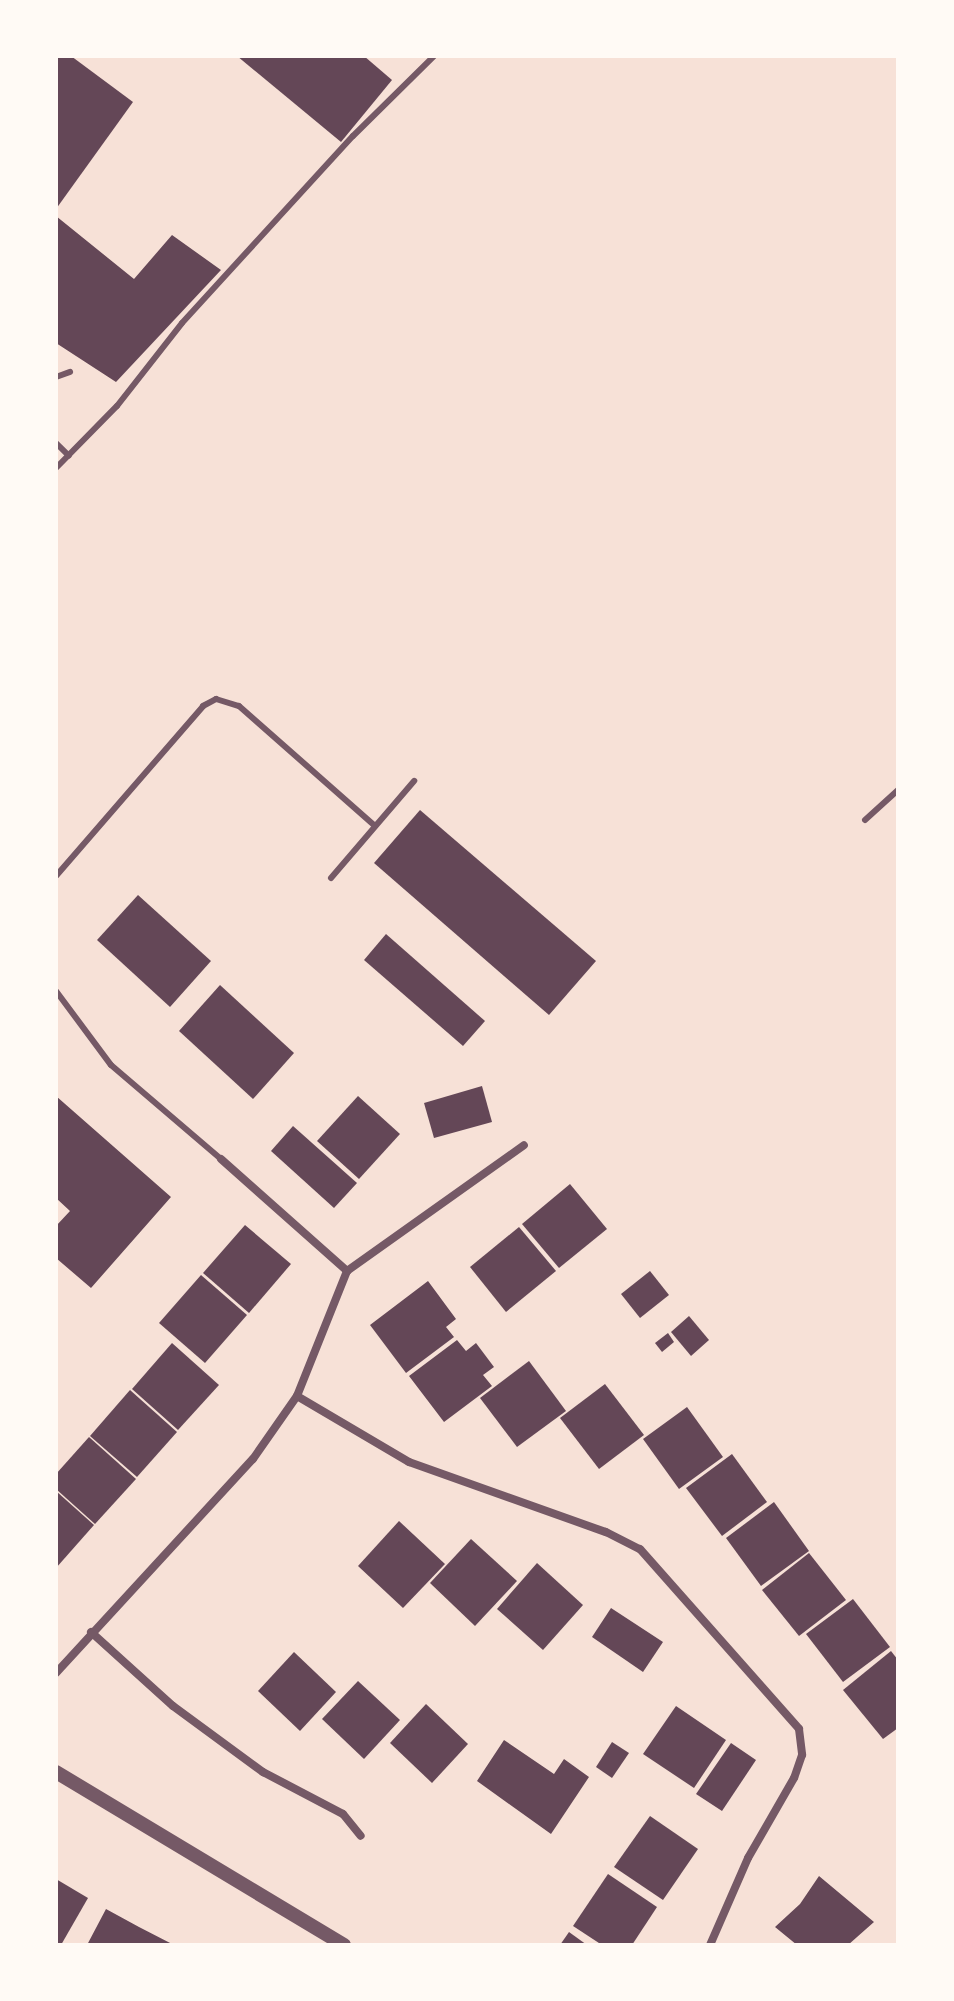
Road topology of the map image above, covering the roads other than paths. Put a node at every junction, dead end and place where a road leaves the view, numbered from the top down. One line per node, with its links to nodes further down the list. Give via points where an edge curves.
1 (434, 56): 5 (lane, via 182,323 117,406)
2 (70, 372): 3 (lane)
3 (56, 377)
4 (56, 443): 5 (lane)
5 (69, 456): 6 (lane)
6 (56, 468)
7 (414, 781): 10 (lane)
8 (898, 790): 9 (lane)
9 (865, 820)
10 (375, 826): 11 (lane, via 239,706 216,699 203,706); 12 (lane)
11 (56, 876)
12 (331, 878)
13 (56, 991): 15 (lane, via 111,1065)
14 (524, 1145): 16 (street)
15 (221, 1159): 16 (street)
16 (347, 1271): 17 (street)
17 (297, 1396): 18 (street, via 253,1459); 23 (street, via 409,1462 640,1549 799,1729 802,1755 794,1778 748,1858)
18 (91, 1632): 19 (street); 21 (street, via 173,1706 263,1772 343,1814)
19 (56, 1673)
20 (56, 1772): 22 (street)
21 (361, 1836)
22 (344, 1945)
23 (710, 1945)

